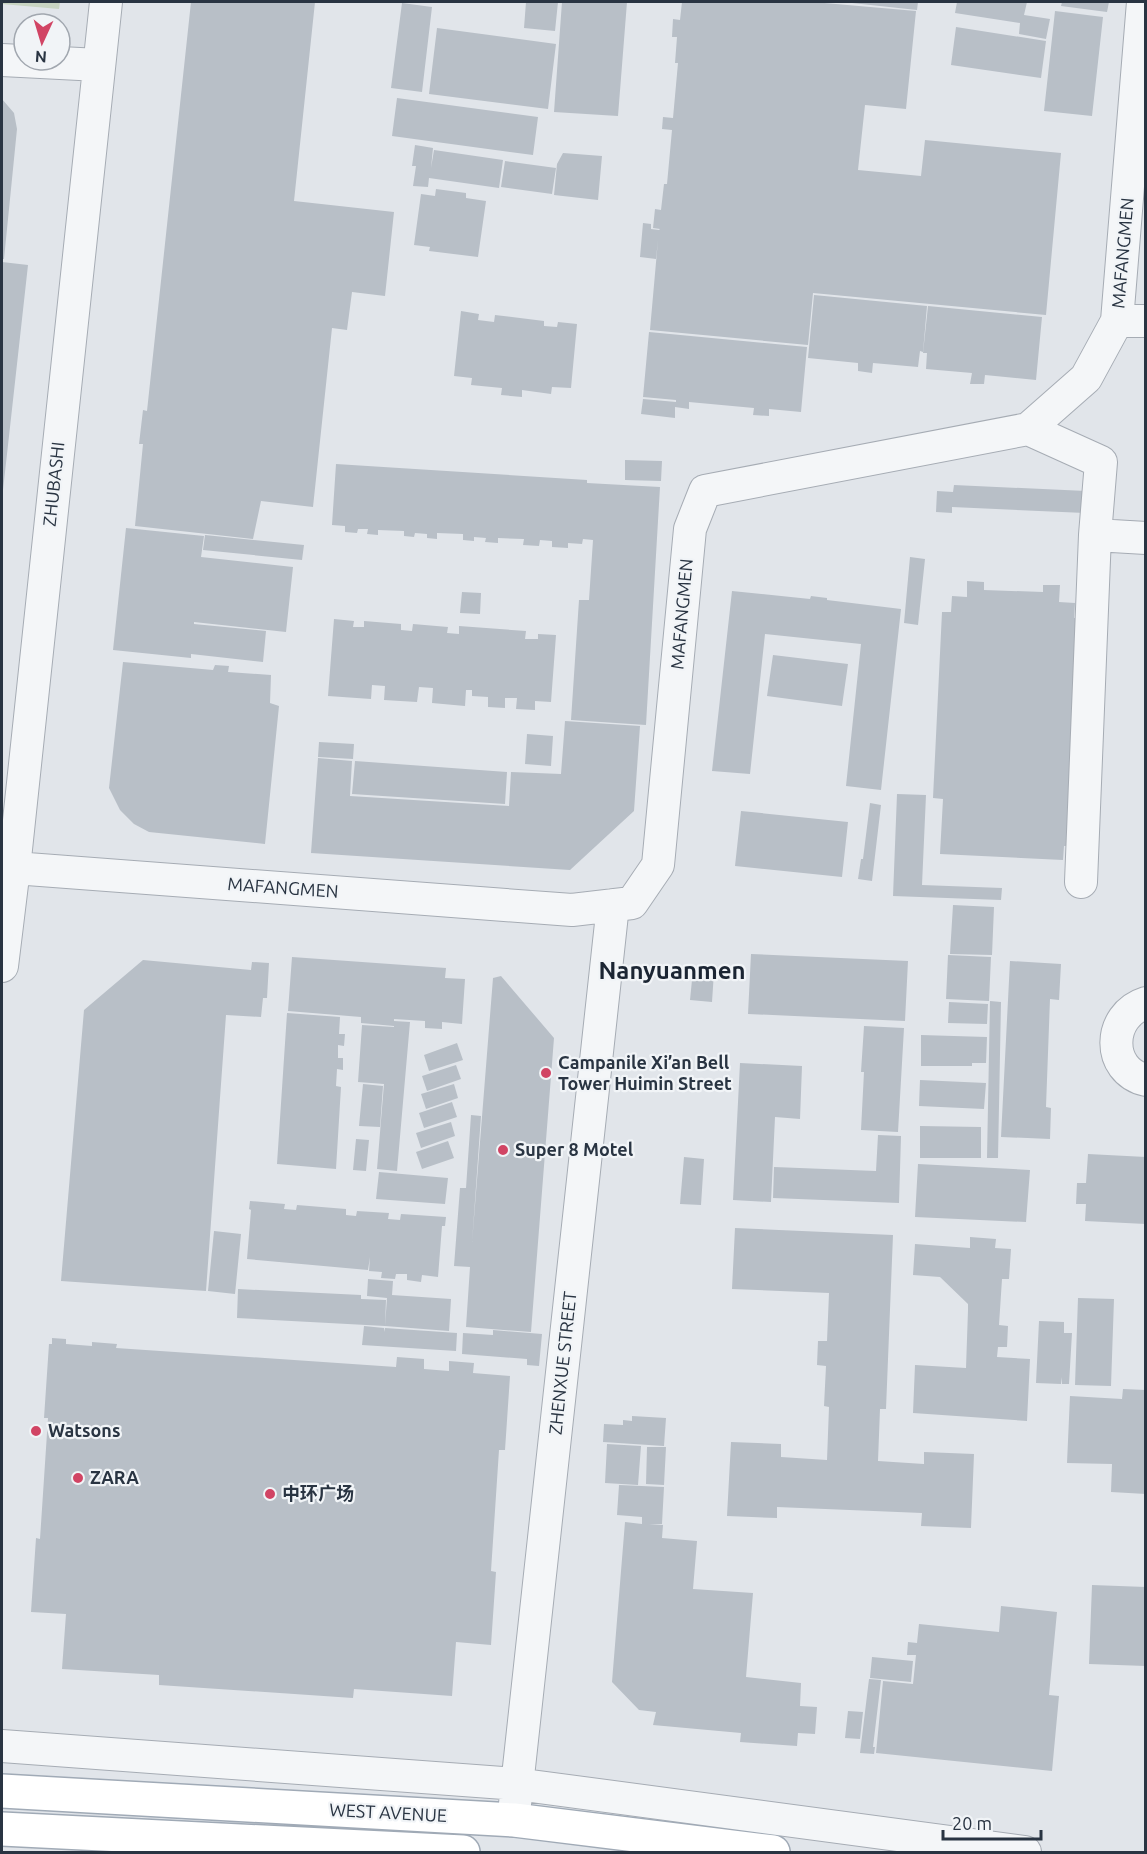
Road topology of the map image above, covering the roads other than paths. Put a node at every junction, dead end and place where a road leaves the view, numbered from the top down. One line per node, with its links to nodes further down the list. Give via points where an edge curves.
1 (106, 2): 4 (street, ZHUBASHI)
2 (1143, 2): 5 (street, MAFANGMEN)
3 (2, 60): 4 (street)
4 (99, 65): 9 (street, ZHUBASHI)
5 (1131, 321): 6 (street, MAFANGMEN, via 1086,378)
6 (1028, 429): 7 (street, via 1101,462); 11 (street, MAFANGMEN, via 705,490 690,529 658,865 632,903)
7 (1095, 535): 8 (street); 10 (street)
8 (1146, 538)
9 (14, 868): 11 (street, MAFANGMEN, via 573,910); 12 (street, ZHUBASHI)
10 (1081, 882)
11 (613, 905): 16 (street, ZHENXUE STREET)
12 (2, 966)
13 (1146, 1003): 14 (street, via 1129,1012 1119,1024 1116,1040 1118,1056 1126,1069)
14 (1146, 1080)
15 (2, 1746): 16 (street)
16 (516, 1784): 18 (street, ZHENXUE STREET); 22 (street)
17 (2, 1791): 18 (main road, WEST AVENUE)
18 (514, 1820): 21 (main road, WEST AVENUE)
19 (2, 1829): 20 (main road, WEST AVENUE)
20 (463, 1852)
21 (773, 1852)
22 (1025, 1852)

